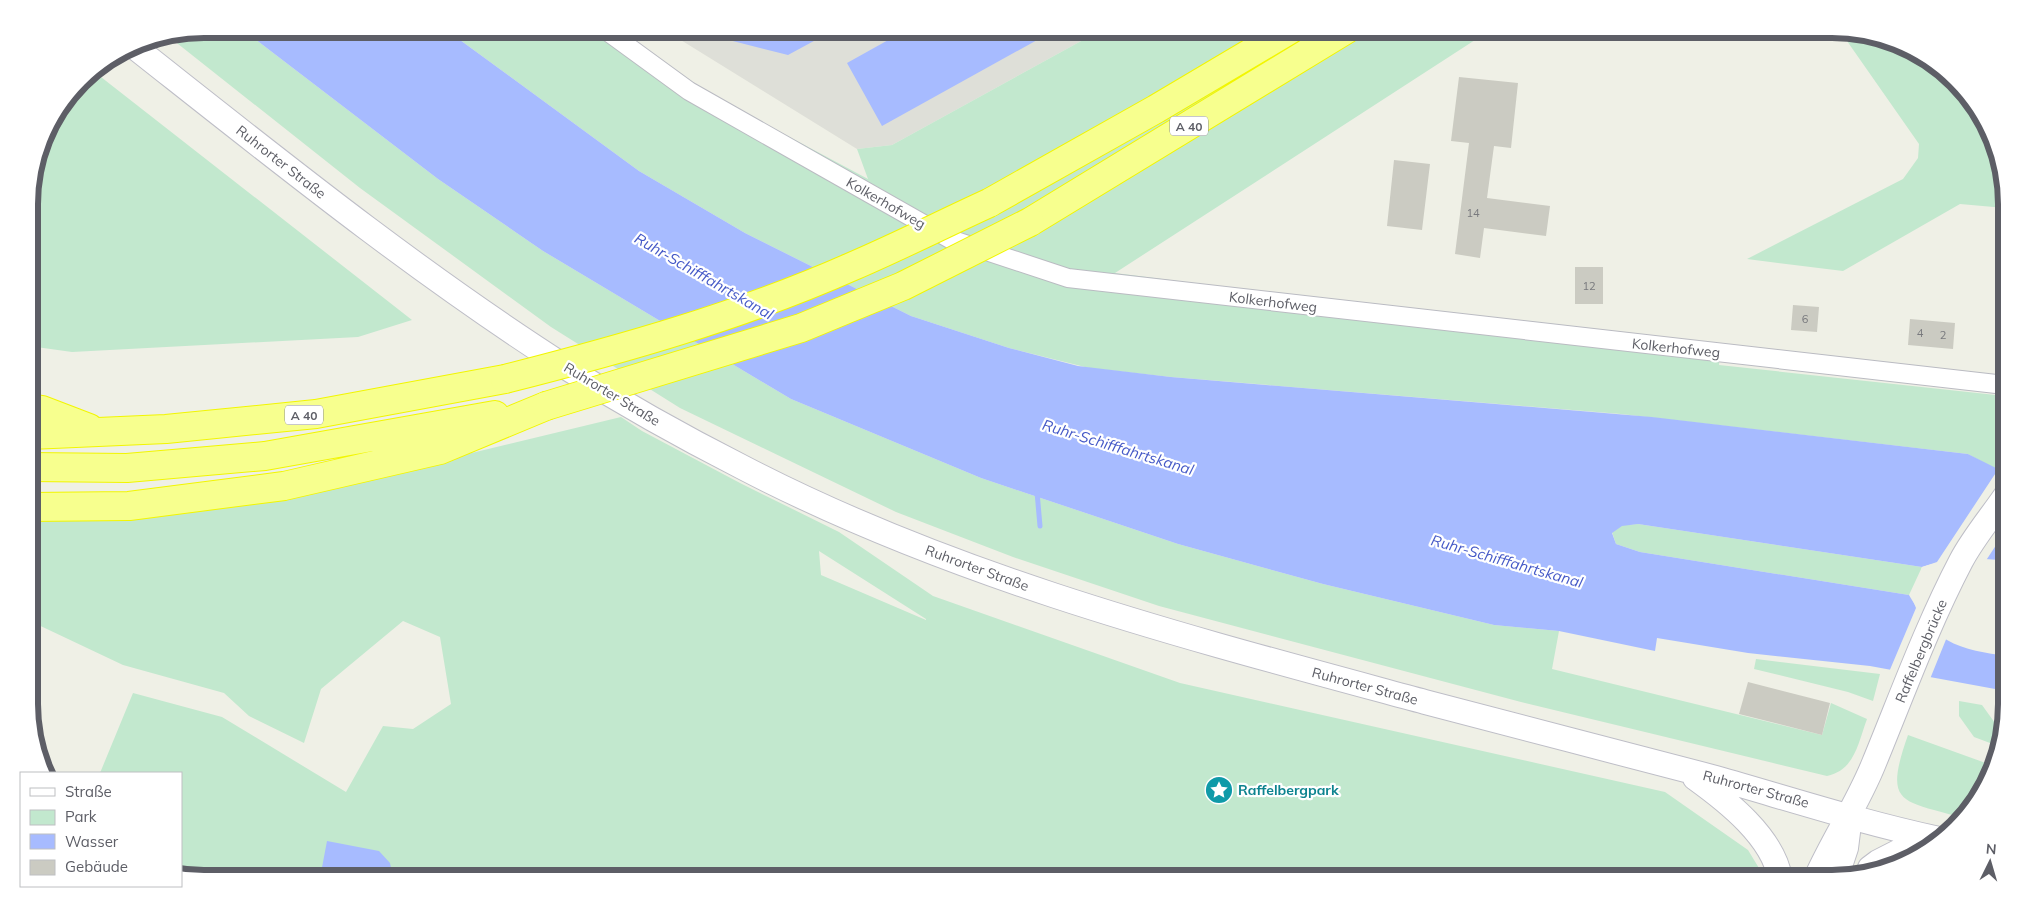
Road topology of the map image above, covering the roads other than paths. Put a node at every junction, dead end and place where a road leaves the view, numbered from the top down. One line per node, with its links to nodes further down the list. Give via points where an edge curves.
1 (617, 38): 5 (street, Kolkerhofweg, via 689,90 950,239 1068,278)
2 (1276, 38): 8 (highway, A 40, bridge, via 988,202 850,268 686,329 505,379 316,414)
3 (1332, 38): 6 (highway, A 40, bridge, via 1030,222 903,286 801,328)
4 (139, 51): 13 (main road, Ruhrorter Straße, via 322,194 443,283 567,368 746,470 927,550 1093,609 1439,706)
5 (1998, 384)
6 (546, 406): 10 (highway, A 40, via 265,456 127,468); 11 (highway, via 440,450 284,486 130,506)
7 (38, 409): 8 (highway)
8 (99, 433): 9 (highway, A 40)
9 (38, 434)
10 (38, 467)
11 (38, 507)
12 (1998, 507): 14 (main road, Raffelbergbrücke, via 1962,559)
13 (1684, 770): 14 (main road, Ruhrorter Straße); 18 (main road, via 1752,826)
14 (1850, 815): 15 (main road, Ruhrorter Straße); 19 (main road, via 1831,844); 20 (main road, via 1846,848)
15 (1929, 837)
16 (1917, 845): 17 (main road)
17 (1877, 863)
18 (1776, 869)
19 (1820, 869)
20 (1839, 869)

